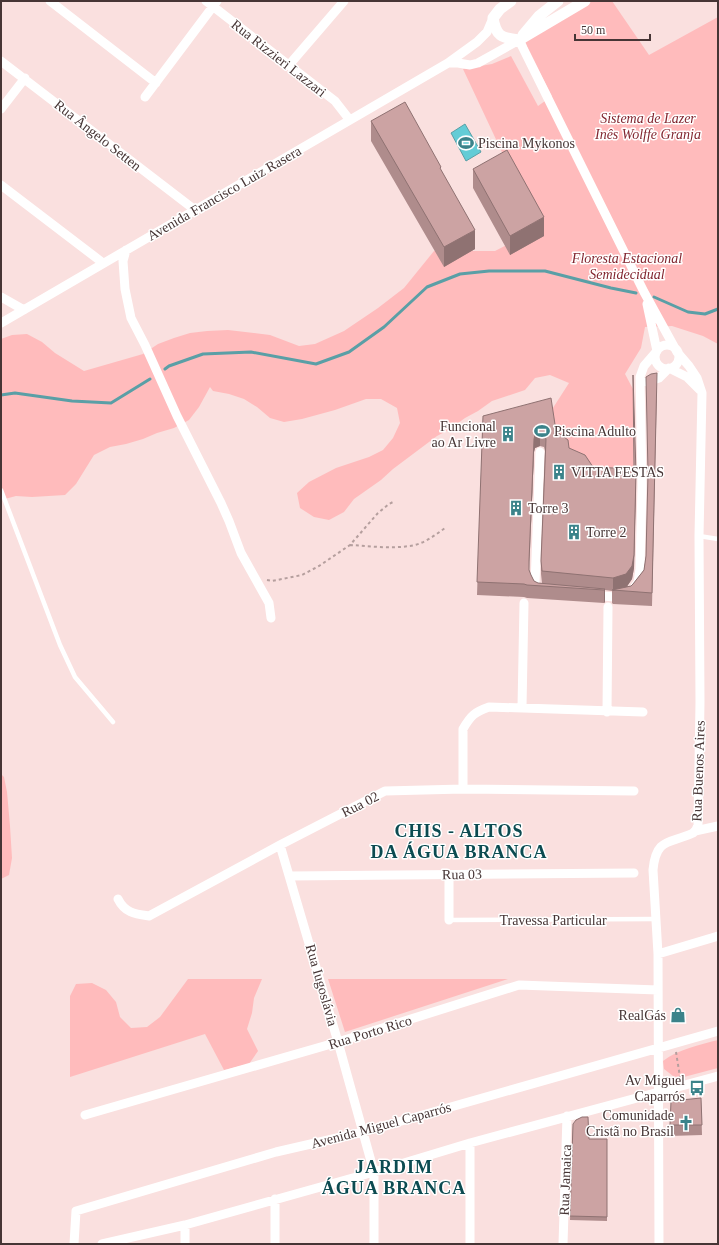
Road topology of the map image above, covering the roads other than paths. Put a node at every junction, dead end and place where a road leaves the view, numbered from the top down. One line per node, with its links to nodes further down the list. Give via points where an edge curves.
1 (50, 1): 13 (street)
2 (344, 1): 11 (street)
3 (511, 1): 7 (street, Avenida Francisco Luiz Rasera)
4 (558, 1): 8 (street, via 539,16)
5 (585, 1): 8 (street)
6 (212, 3): 11 (street, Rua Rizzieri Lazzari); 13 (street)
7 (493, 18): 8 (street, via 498,34 507,39); 10 (street, Avenida Francisco Luiz Rasera, via 487,32 477,42)
8 (518, 40): 10 (street, via 478,63 470,65); 21 (street, Rua Buenos Aires)
9 (1, 61): 12 (street, Rua Ângelo Setten)
10 (448, 62): 16 (street, Avenida Francisco Luiz Rasera)
11 (289, 65): 16 (street, Rua Rizzieri Lazzari, via 335,101)
12 (25, 78): 15 (street); 18 (street, Rua Ângelo Setten)
13 (156, 83): 14 (street)
14 (145, 98)
15 (1, 109)
16 (349, 119): 18 (street, Avenida Francisco Luiz Rasera)
17 (1, 185): 20 (street)
18 (195, 210): 19 (street, Avenida Francisco Luiz Rasera)
19 (126, 250): 20 (street, Avenida Francisco Luiz Rasera); 38 (street, via 123,261 125,289 131,318 221,503 241,553 269,603)
20 (103, 263): 23 (street, Avenida Francisco Luiz Rasera)
21 (644, 292): 25 (street, Rua Buenos Aires); 26 (street, Rua Buenos Aires)
22 (1, 297): 23 (street)
23 (24, 310): 24 (street, Avenida Francisco Luiz Rasera)
24 (1, 323)
25 (657, 351): 26 (street, via 666,345); 27 (street, Rua Buenos Aires, via 656,362 662,367); 28 (street, via 644,366)
26 (677, 352): 27 (street, via 677,362); 29 (street, Rua Buenos Aires, via 697,378)
27 (669, 368): 28 (street, via 659,378 650,380); 29 (street, Rua Buenos Aires, via 687,377)
28 (640, 388): 35 (street, via 641,510 638,582 629,593 614,597)
29 (702, 392): 32 (street, Rua Buenos Aires)
30 (540, 452): 34 (street, via 535,584 539,590)
31 (1, 490): 42 (lane, via 60,645 75,677)
32 (699, 536): 33 (lane); 46 (street, Rua Buenos Aires, via 700,710 698,824)
33 (718, 539)
34 (546, 590)
35 (584, 594)
36 (524, 603): 39 (street)
37 (608, 607): 40 (street)
38 (271, 618)
39 (522, 708): 40 (street); 43 (street, via 489,707 476,711 468,720 463,729)
40 (607, 712): 41 (street)
41 (643, 712)
42 (113, 722)
43 (463, 789): 44 (street, Rua 02); 47 (street, Rua 02, via 385,791)
44 (634, 791)
45 (718, 826): 46 (street)
46 (695, 831): 52 (street, Rua Buenos Aires, via 664,843 659,848 653,870)
47 (280, 845): 50 (street, Rua Iugoslávia); 51 (street, Rua 02, via 149,916 133,914 121,906)
48 (634, 873): 49 (street, Rua 03)
49 (449, 874): 50 (street, Rua 03); 53 (street)
50 (290, 876): 58 (street, Rua Iugoslávia)
51 (118, 899)
52 (657, 919): 53 (lane, Travessa Particular); 55 (street, Rua Buenos Aires)
53 (449, 920)
54 (718, 936): 55 (street)
55 (658, 954): 56 (street, Rua Buenos Aires)
56 (658, 990): 58 (street, Rua Porto Rico, via 519,985); 59 (street, Rua Buenos Aires)
57 (718, 1031): 59 (street, Avenida Miguel Caparrós)
58 (338, 1042): 62 (street, Rua Porto Rico); 64 (street, Rua Iugoslávia)
59 (659, 1048): 61 (street, Rua Buenos Aires); 64 (street, Avenida Miguel Caparrós)
60 (718, 1076): 61 (street)
61 (659, 1092): 63 (street); 76 (street, Rua Buenos Aires)
62 (85, 1115)
63 (567, 1116): 65 (street); 75 (street, Rua Jamaica)
64 (363, 1132): 66 (street, Rua Iugoslávia); 69 (street, Avenida Miguel Caparrós, via 276,1152 76,1211)
65 (470, 1143): 66 (street); 74 (street)
66 (374, 1172): 67 (street); 73 (street, Rua Iugoslávia)
67 (275, 1199): 68 (street); 72 (street)
68 (185, 1225): 70 (street); 71 (street)
69 (74, 1244)
70 (102, 1244)
71 (185, 1244)
72 (275, 1244)
73 (374, 1244)
74 (470, 1244)
75 (563, 1244)
76 (659, 1244)

